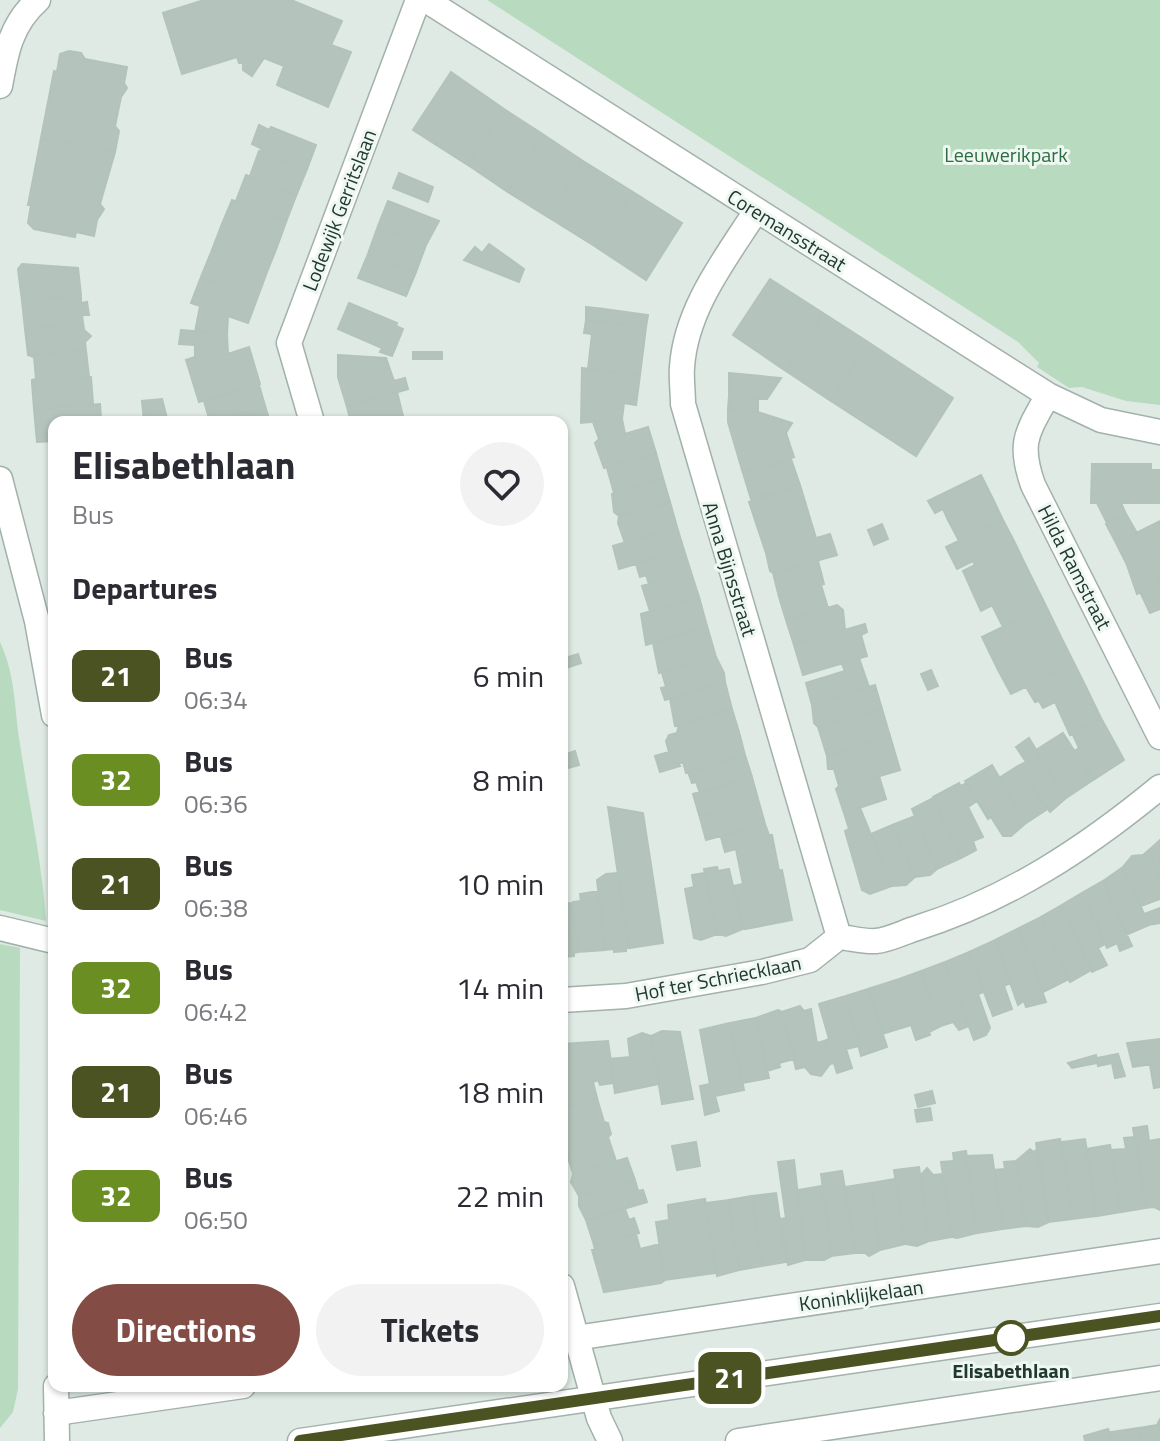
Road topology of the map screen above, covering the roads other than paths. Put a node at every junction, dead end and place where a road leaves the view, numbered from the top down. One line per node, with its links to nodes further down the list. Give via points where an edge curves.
1 (38, 0): 4 (street, via 22,14 6,48)
2 (418, 0): 7 (street, Lodewijk Gerritslaan, via 289,343)
3 (426, 0): 5 (street, Coremansstraat)
4 (0, 86)
5 (756, 211): 6 (street, Coremansstraat); 14 (street, Anna Bijnsstraat, via 706,289 691,326 682,366 683,404)
6 (1048, 395): 8 (street, Coremansstraat, via 1101,420); 11 (street, Hilda Ramstraat, via 1027,432 1024,459)
7 (310, 416)
8 (1160, 432)
9 (0, 479): 10 (street)
10 (48, 682)
11 (1160, 737)
12 (1160, 787): 14 (street, via 1052,868 992,899 876,941)
13 (0, 928): 15 (street)
14 (839, 937): 16 (street, Hof ter Schriecklaan, via 810,960 762,972 626,996)
15 (48, 940)
16 (568, 1000)
17 (1160, 1251): 19 (street, Koninklijkelaan)
18 (1160, 1316): 23 (street)
19 (569, 1339): 23 (street)
20 (1160, 1378): 28 (street)
21 (56, 1392): 24 (street)
22 (201, 1392): 24 (street)
23 (593, 1399): 26 (street); 27 (street)
24 (56, 1413): 25 (street)
25 (57, 1441)
26 (300, 1441)
27 (610, 1441)
28 (738, 1441)

